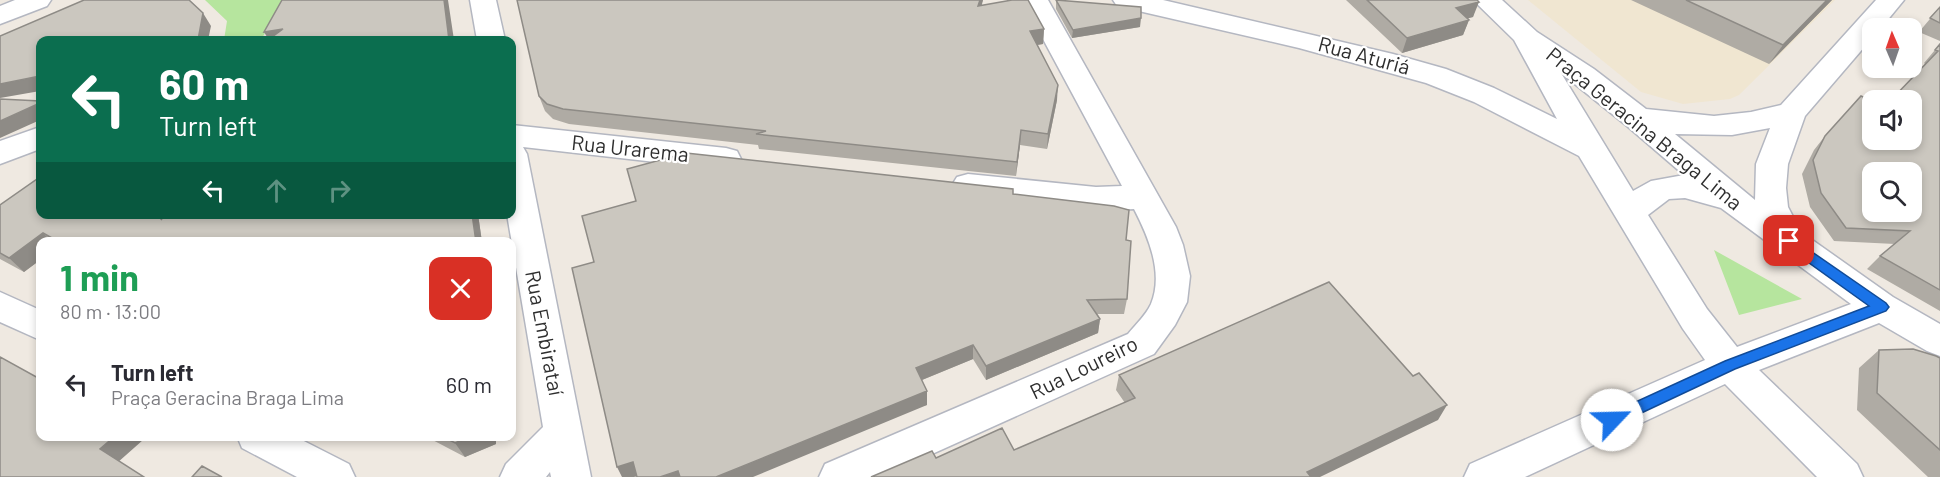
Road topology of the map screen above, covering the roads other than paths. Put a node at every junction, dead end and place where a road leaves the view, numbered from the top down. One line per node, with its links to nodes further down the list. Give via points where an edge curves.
1 (38, 0): 7 (street)
2 (483, 0): 9 (street)
3 (1035, 0): 19 (street, Rua Loureiro)
4 (1126, 0): 13 (street, Rua Aturiá, via 1352,52 1436,76)
5 (1486, 0): 8 (street)
6 (1891, 0): 10 (street)
7 (4, 9)
8 (1525, 35): 11 (street, Praça Geracina Braga Lima); 13 (street)
9 (490, 36)
10 (1791, 112): 11 (street, via 1757,123 1721,127); 22 (street, via 1772,164 1770,188 1772,207)
11 (1637, 118): 13 (street, via 1601,114); 20 (street, Praça Geracina Braga Lima)
12 (516, 135): 16 (street, Rua Urarema)
13 (1581, 135): 21 (street)
14 (36, 139): 15 (street)
15 (0, 153)
16 (753, 162)
17 (516, 176): 28 (street, Rua Embirataí)
18 (940, 182): 19 (street, via 1095,199)
19 (1143, 197): 34 (street, Rua Loureiro, via 1160,227 1171,259 1172,296 1160,323 1141,344)
20 (1736, 203): 21 (street, via 1708,191 1657,189); 22 (street, Praça Geracina Braga Lima)
21 (1629, 214): 27 (street, via 1695,320)
22 (1789, 241): 24 (street, Praça Geracina Braga Lima)
23 (0, 306): 25 (street)
24 (1881, 307): 26 (street, Praça Geracina Braga Lima); 27 (street)
25 (36, 324)
26 (1940, 341)
27 (1730, 365): 30 (street); 35 (street)
28 (563, 432): 32 (street); 33 (street, Rua Embirataí)
29 (266, 441): 31 (street)
30 (1496, 474)
31 (335, 477)
32 (520, 477)
33 (571, 477)
34 (839, 477)
35 (1843, 477)

